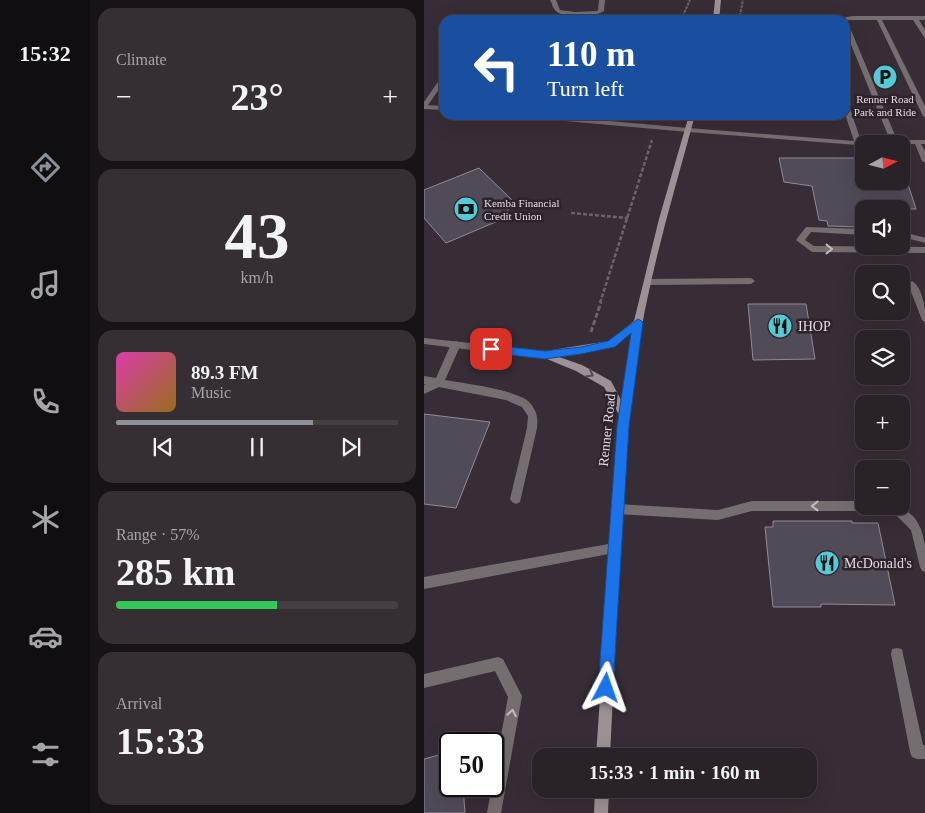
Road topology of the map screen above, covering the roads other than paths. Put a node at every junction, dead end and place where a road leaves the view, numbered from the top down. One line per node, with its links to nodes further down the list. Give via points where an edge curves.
1 (553, 0): 2 (street, via 558,11 584,14 601,11)
2 (602, 0)
3 (718, 0): 4 (main road)
4 (716, 15)
5 (879, 18): 6 (street); 8 (street); 14 (street)
6 (915, 18): 7 (street); 10 (street)
7 (925, 18)
8 (850, 20)
9 (850, 36): 20 (street)
10 (925, 38)
11 (439, 84): 12 (street)
12 (424, 107): 13 (street)
13 (439, 108)
14 (925, 116)
15 (850, 118): 19 (street)
16 (600, 120): 18 (street)
17 (691, 120): 18 (main road, Renner Road)
18 (688, 130): 22 (street); 30 (main road, Renner Road)
19 (855, 135)
20 (891, 135)
21 (921, 142): 23 (street)
22 (855, 143)
23 (925, 161)
24 (855, 232): 27 (street, one-way to 27, via 810,229 800,240 812,249)
25 (910, 237): 26 (street)
26 (925, 242)
27 (855, 249)
28 (910, 250): 29 (street, one-way to 29)
29 (925, 250)
30 (649, 282): 31 (street); 34 (main road, Renner Road)
31 (751, 282)
32 (912, 284): 33 (street)
33 (925, 320)
34 (638, 322): 37 (main road, via 612,344); 41 (main road, Renner Road)
35 (424, 340): 36 (street)
36 (456, 344): 37 (street); 39 (street)
37 (545, 355): 41 (main road, one-way to 41, via 608,384)
38 (424, 380): 39 (street)
39 (439, 382): 40 (street); 42 (street, via 508,396 526,404 533,416 532,428)
40 (424, 390)
41 (624, 416): 44 (main road, Renner Road)
42 (516, 499)
43 (855, 506): 44 (street, one-way to 44, via 752,506 718,515)
44 (617, 509): 46 (main road, Renner Road)
45 (903, 515): 47 (street, via 916,527)
46 (614, 548): 48 (street); 51 (main road, Renner Road)
47 (925, 567)
48 (424, 583)
49 (897, 654): 52 (street, via 917,752)
50 (424, 681): 54 (street, one-way to 50, via 515,696 498,664)
51 (603, 748)
52 (925, 752)
53 (602, 798): 55 (main road)
54 (494, 813)
55 (601, 813)

